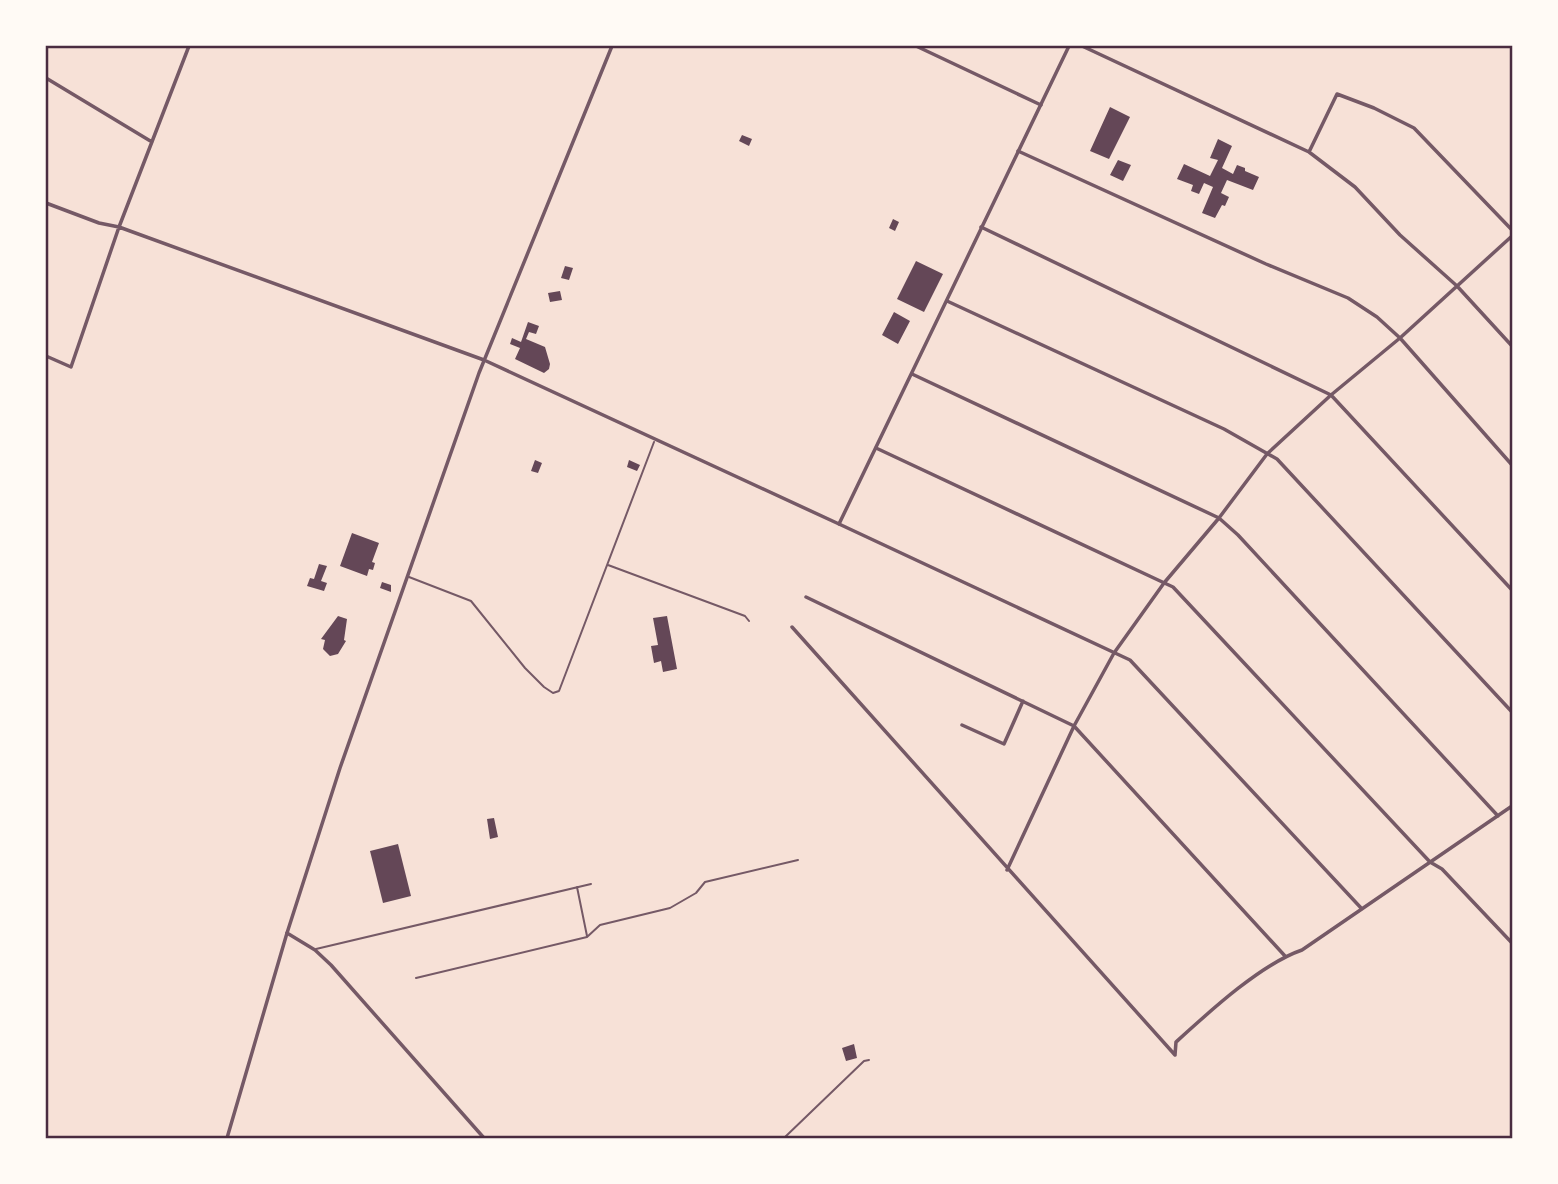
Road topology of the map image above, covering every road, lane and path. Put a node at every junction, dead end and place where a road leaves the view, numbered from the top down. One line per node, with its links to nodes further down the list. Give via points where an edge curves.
1 (189, 46): 8 (street)
2 (612, 46): 21 (street)
3 (916, 46): 7 (street)
4 (1069, 46): 7 (street)
5 (1082, 46): 10 (street)
6 (46, 78): 8 (street)
7 (1041, 105): 9 (street)
8 (152, 142): 12 (street)
9 (1018, 151): 13 (street); 18 (street, via 1348,298)
10 (1309, 152): 14 (street, via 1337,94 1350,98 1414,128); 16 (street, via 1355,187)
11 (46, 203): 12 (street)
12 (119, 227): 20 (street, via 71,367); 21 (street)
13 (981, 227): 17 (street); 23 (street)
14 (1513, 230)
15 (1513, 236): 16 (street)
16 (1457, 286): 18 (street); 19 (street)
17 (947, 301): 22 (street); 26 (street, via 1224,429)
18 (1400, 338): 23 (street); 27 (street)
19 (1513, 346)
20 (46, 356)
21 (484, 360): 24 (street); 31 (street)
22 (912, 373): 25 (street); 28 (street)
23 (1331, 395): 26 (street); 33 (street)
24 (656, 438): 29 (street); 30 (lane)
25 (876, 448): 29 (street); 32 (street)
26 (1268, 454): 28 (street); 39 (street)
27 (1513, 465)
28 (1219, 518): 32 (street); 43 (street)
29 (839, 524): 37 (street)
30 (608, 565): 31 (lane, via 559,691 553,693 525,668 471,601); 35 (lane)
31 (408, 576): 50 (street)
32 (1164, 583): 37 (street); 45 (street, via 1173,587)
33 (1513, 590)
34 (806, 597): 38 (street)
35 (749, 621)
36 (792, 627): 46 (street)
37 (1114, 653): 41 (street); 49 (street, via 1129,660)
38 (1023, 701): 40 (street, via 1004,744); 41 (street)
39 (1513, 712)
40 (962, 725)
41 (1074, 726): 46 (street); 54 (street)
42 (1513, 806): 43 (street)
43 (1498, 816): 45 (street)
44 (798, 860): 51 (lane, via 705,883 670,908 600,925)
45 (1430, 862): 49 (street); 52 (street)
46 (1007, 870): 54 (street, via 1175,1055 1176,1042 1185,1033)
47 (591, 884): 48 (lane)
48 (577, 887): 51 (lane); 53 (lane)
49 (1362, 909): 54 (street, via 1302,950)
50 (287, 933): 53 (street); 57 (street)
51 (587, 937): 55 (lane)
52 (1513, 943)
53 (315, 950): 58 (street)
54 (1285, 956)
55 (416, 978)
56 (869, 1060): 59 (lane)
57 (227, 1139)
58 (484, 1139)
59 (784, 1139)

